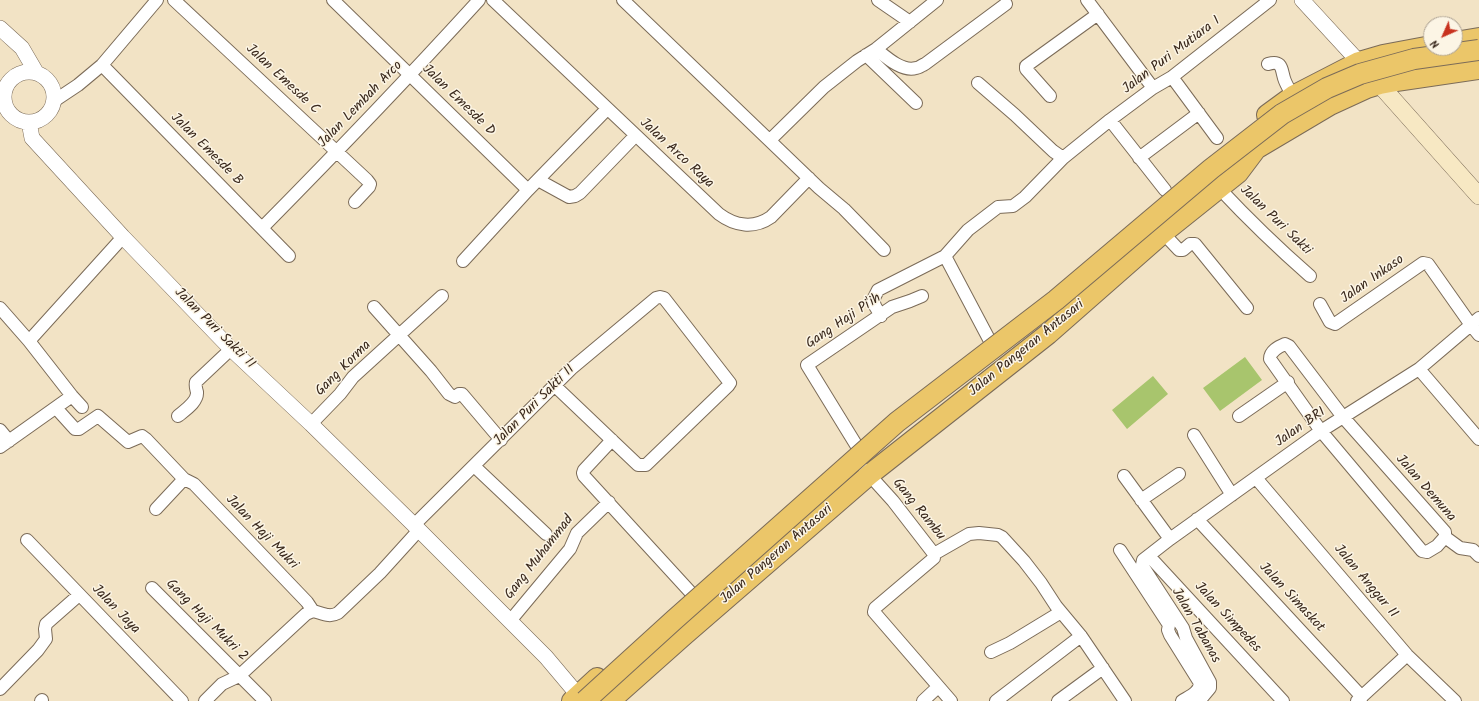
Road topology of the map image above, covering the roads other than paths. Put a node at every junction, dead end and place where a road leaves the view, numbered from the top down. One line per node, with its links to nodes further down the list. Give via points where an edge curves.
1 (157, 0): 23 (street)
2 (174, 0): 43 (street, Jalan Emesde C)
3 (333, 0): 26 (street, Jalan Emesde D)
4 (479, 0): 26 (street, Jalan Lembah Arco)
5 (493, 0): 35 (street, Jalan Arco Raya)
6 (623, 0): 41 (street)
7 (878, 0): 14 (street)
8 (937, 0): 14 (street)
9 (1087, 0): 13 (street)
10 (1270, 0): 27 (street, Jalan Puri Mutiara I)
11 (1302, 0): 21 (street)
12 (1006, 4): 20 (street, via 915,69 903,67)
13 (1098, 14): 29 (street); 31 (street, via 1026,66)
14 (910, 22): 20 (street)
15 (0, 28): 25 (street, via 22,48)
16 (1479, 38): 17 (main road)
17 (1463, 41)
18 (1423, 48): 21 (main road, Jalan Pangeran Antasari)
19 (1479, 50): 127 (main road, bridge, via 1414,59 1360,74 1327,88 1282,114 1211,168 1056,300 897,422 674,620)
20 (871, 52): 34 (street); 41 (street, via 814,96)
21 (1359, 62): 30 (main road); 32 (main road, Jalan Pangeran Antasari)
22 (1268, 64): 32 (street, via 1279,64 1283,69 1284,80)
23 (102, 65): 33 (street, via 78,86); 53 (street, Jalan Emesde B)
24 (1479, 69): 30 (main road, Jalan Pangeran Antasari)
25 (36, 72): 33 (street, via 49,81 54,90); 38 (street, via 24,72 12,77 6,85 4,95 5,105 10,114 19,120)
26 (411, 75): 43 (street, Jalan Lembah Arco); 49 (street, Jalan Emesde D)
27 (1172, 76): 29 (street, Jalan Puri Mutiara I); 36 (street)
28 (978, 83): 44 (street)
29 (1153, 88): 37 (street, Jalan Puri Mutiara I)
30 (1379, 90): 42 (main road, Jalan Pangeran Antasari, via 1330,105); 51 (main road)
31 (1050, 96)
32 (1293, 96): 72 (main road, Jalan Pangeran Antasari, via 1204,162)
33 (54, 101): 38 (street, via 46,116 38,121)
34 (916, 103)
35 (607, 109): 39 (street, Jalan Arco Raya); 47 (street)
36 (1199, 113): 40 (street); 45 (street)
37 (1110, 120): 44 (street, Jalan Puri Mutiara I); 45 (street)
38 (29, 122): 55 (street, Jalan Puri Sakti II, via 32,138)
39 (635, 136): 46 (street, Jalan Arco Raya, via 719,214 738,224 755,225 764,222); 47 (street, via 575,196 569,197)
40 (1217, 138)
41 (770, 140): 46 (street)
42 (1256, 149): 48 (main road, Jalan Pangeran Antasari, via 1238,173); 132 (main road, via 1233,162 1050,318 906,430)
43 (337, 152): 52 (street, Jalan Emesde C, via 370,184); 53 (street, Jalan Lembah Arco)
44 (1063, 158): 58 (street, Jalan Puri Mutiara I, via 1025,197 1012,206 998,207 968,230)
45 (1139, 158): 50 (street)
46 (809, 178): 56 (street)
47 (538, 180): 49 (street)
48 (1219, 188): 54 (main road, Jalan Pangeran Antasari); 60 (street, Jalan Puri Sakti, via 1274,244)
49 (528, 190): 59 (street)
50 (1165, 190)
51 (1479, 196)
52 (355, 202)
53 (262, 228): 57 (street, Jalan Emesde B)
54 (1163, 232): 66 (street, via 1179,250 1195,244); 94 (main road, Jalan Pangeran Antasari, via 1048,334)
55 (123, 237): 71 (street); 73 (street, Jalan Puri Sakti II)
56 (884, 250)
57 (289, 256)
58 (945, 256): 67 (street, via 878,290 873,300); 72 (street)
59 (463, 261)
60 (1310, 276)
61 (442, 296): 70 (street, Gang Korma)
62 (922, 296): 67 (street, Gang Haji Pi'ih, via 892,307)
63 (1320, 304): 68 (street, Jalan Inkaso, via 1330,322 1336,324 1426,263)
64 (374, 307): 70 (street)
65 (0, 308): 71 (street)
66 (1247, 308)
67 (881, 316): 91 (street, Gang Haji Pi'ih, via 807,365)
68 (1475, 322): 69 (street); 74 (street, Jalan BRI)
69 (1479, 335)
70 (400, 336): 83 (street, Gang Korma, via 354,377); 88 (street, via 449,394 453,397 459,394 465,396)
71 (29, 341): 77 (street)
72 (991, 342): 91 (main road, Jalan Pangeran Antasari)
73 (231, 349): 80 (street, via 198,379 195,386 196,400); 83 (street, Jalan Puri Sakti II)
74 (1419, 369): 82 (street, Jalan BRI); 87 (street)
75 (1288, 382): 81 (street); 82 (street, Jalan Demuna, via 1270,359 1270,354 1285,344 1290,346); 85 (street, Jalan Demuna)
76 (555, 386): 88 (street, Jalan Puri Sakti II); 89 (street); 89 (street, Jalan Puri Sakti II, via 656,298 664,298 730,383 646,465 638,465)
77 (72, 396): 78 (street); 79 (street)
78 (82, 406)
79 (56, 408): 90 (street); 97 (street, Jalan Haji Mukri, via 76,429 98,416 128,442 142,436 146,438)
80 (178, 416)
81 (1239, 416)
82 (1343, 417): 85 (street, Jalan BRI); 105 (street, Jalan Demuna, via 1445,532)
83 (311, 424): 103 (street, Jalan Puri Sakti II)
84 (0, 430): 90 (street)
85 (1321, 431): 96 (street, Jalan BRI); 105 (street, Jalan Demuna, via 1422,551 1427,552)
86 (1194, 435): 98 (street)
87 (1479, 439)
88 (501, 440): 92 (street, Jalan Puri Sakti II)
89 (612, 440): 100 (street, via 583,473)
90 (4, 444)
91 (855, 450): 94 (street, Gang Rambu); 114 (main road, Jalan Pangeran Antasari)
92 (474, 466): 103 (street, Jalan Puri Sakti II); 104 (street)
93 (1179, 474): 99 (street)
94 (869, 475): 109 (street, Gang Rambu, via 893,501); 117 (main road, Jalan Pangeran Antasari)
95 (1124, 476): 99 (street)
96 (1256, 478): 98 (street, Jalan BRI); 121 (street, Jalan Anggur II)
97 (184, 479): 101 (street); 115 (street, Jalan Haji Mukri, via 194,484)
98 (1232, 495): 102 (street, Jalan BRI)
99 (1141, 500): 106 (street)
100 (609, 502): 114 (street); 118 (street, Gang Muhammad, via 577,532 570,549)
101 (156, 509)
102 (1197, 519): 106 (street, Jalan BRI); 128 (street, Jalan Simaskot)
103 (416, 528): 115 (street, Jalan Puri Sakti II, via 380,573 338,613 328,616); 118 (street, Jalan Puri Sakti II)
104 (546, 534)
105 (1445, 538): 110 (street, via 1460,548 1473,550)
106 (1170, 539): 111 (street, Jalan BRI)
107 (27, 540): 113 (street, Jalan Jaya)
108 (1120, 550): 139 (street, via 1169,625 1170,635 1200,683 1197,692)
109 (934, 554): 116 (street, via 969,534 998,535 1024,561); 124 (street, Gang Rambu, via 934,558 875,608 874,612)
110 (1479, 556)
111 (1146, 560): 140 (street, Jalan Tabanas, via 1210,682 1210,688); 141 (street, Jalan Simpedes)
112 (152, 588): 123 (street, Gang Haji Mukri 2)
113 (79, 595): 125 (street, via 46,624 46,639); 129 (street, Jalan Jaya)
114 (690, 598): 117 (main road); 127 (main road, Jalan Pangeran Antasari)
115 (313, 611): 123 (street, via 306,614)
116 (1061, 612): 119 (street); 120 (street)
117 (703, 619): 133 (main road, Jalan Pangeran Antasari)
118 (510, 621): 127 (street, Jalan Puri Sakti II, via 546,657)
119 (1081, 636): 122 (street); 136 (street)
120 (991, 652)
121 (1407, 655): 126 (street, Jalan Anggur II); 128 (street)
122 (1103, 668): 137 (street); 138 (street)
123 (239, 676): 130 (street, via 222,684); 131 (street, Gang Haji Mukri 2)
124 (938, 687): 134 (street); 135 (street)
125 (0, 689)
126 (1448, 698)
127 (580, 699)
128 (1360, 699)
129 (182, 701)
130 (204, 701)
131 (264, 701)
132 (598, 701)
133 (610, 701)
134 (923, 701)
135 (951, 701)
136 (996, 701)
137 (1058, 701)
138 (1125, 701)
139 (1182, 701)
140 (1200, 701)
141 (1283, 701)

